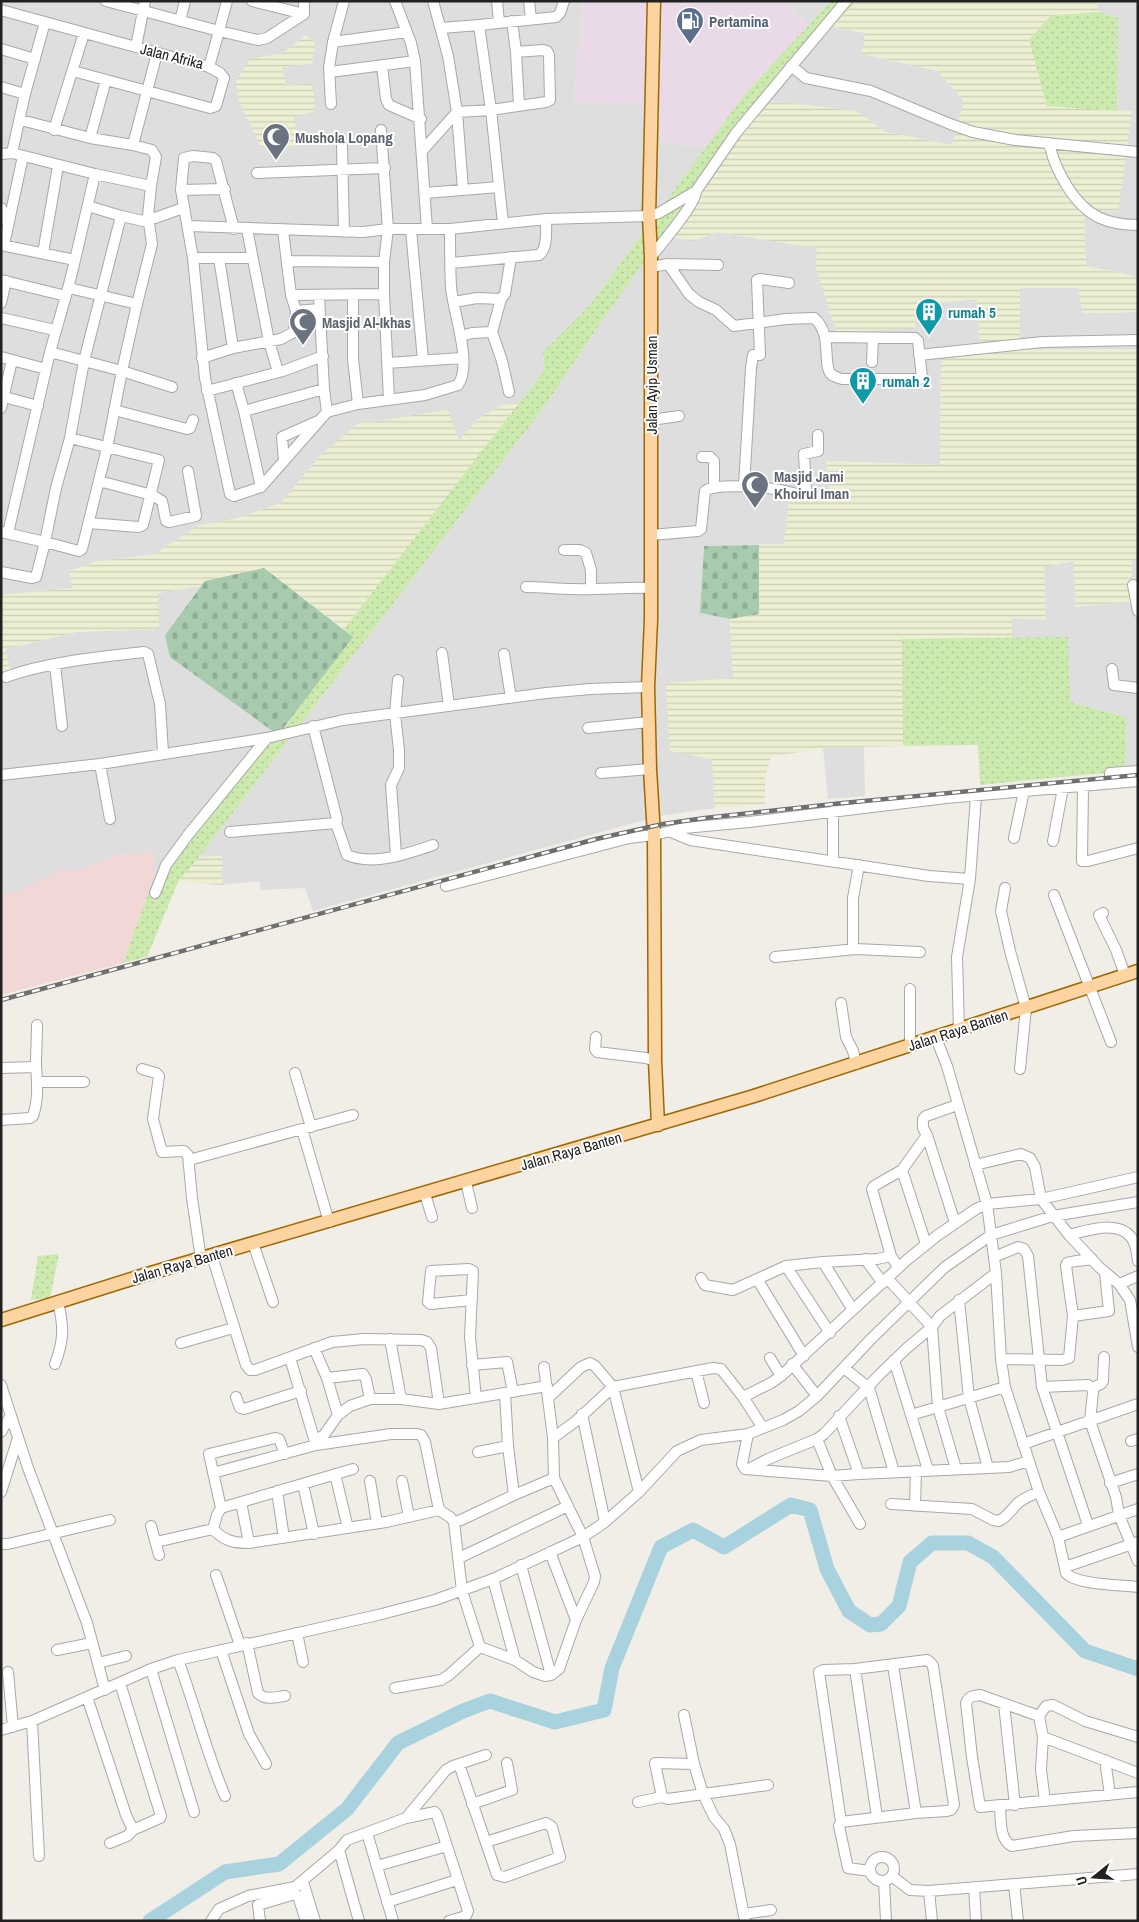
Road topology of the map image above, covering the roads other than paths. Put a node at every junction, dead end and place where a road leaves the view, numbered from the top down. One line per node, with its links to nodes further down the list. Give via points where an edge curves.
1 (106, 1): 14 (street)
2 (184, 1): 18 (street)
3 (227, 1): 24 (street, Jalan Afrika)
4 (252, 1): 16 (street)
5 (304, 1): 16 (street)
6 (344, 1): 27 (street)
7 (395, 1): 26 (street)
8 (433, 1): 23 (street)
9 (497, 1): 21 (street)
10 (529, 1): 17 (street)
11 (564, 1): 17 (street, via 556,17)
12 (654, 1): 75 (main road, Jalan Ayip Usman)
13 (846, 1): 35 (street)
14 (144, 6): 18 (street); 28 (street)
15 (1, 10): 20 (street, Jalan Afrika)
16 (304, 14): 24 (street, via 267,38 258,40)
17 (531, 19): 19 (street)
18 (180, 21): 24 (street)
19 (512, 21): 21 (street); 30 (street)
20 (45, 22): 25 (street, Jalan Afrika); 32 (street)
21 (499, 22): 22 (street)
22 (479, 25): 23 (street); 45 (street)
23 (441, 28): 46 (street)
24 (219, 31): 36 (street, Jalan Afrika)
25 (84, 32): 28 (street, Jalan Afrika); 37 (street)
26 (407, 32): 27 (street); 33 (street)
27 (333, 42): 38 (street)
28 (136, 47): 31 (street, Jalan Afrika)
29 (1, 49): 32 (street)
30 (516, 52): 44 (street); 44 (street, via 543,50 549,55 550,100)
31 (158, 53): 36 (street, Jalan Afrika); 41 (street)
32 (35, 59): 42 (street)
33 (415, 60): 34 (street); 47 (street)
34 (382, 66): 38 (street); 47 (street, via 389,105)
35 (791, 66): 52 (street, via 806,78 871,91 962,129); 69 (street, via 736,133)
36 (209, 67): 41 (street, via 224,78 216,106 210,108)
37 (73, 71): 39 (street); 49 (street)
38 (330, 72): 43 (street)
39 (106, 80): 41 (street); 51 (street)
40 (1, 87): 42 (street)
41 (147, 91): 53 (street)
42 (25, 94): 48 (street)
43 (331, 104)
44 (519, 105): 45 (street)
45 (491, 110): 46 (street); 65 (street)
46 (457, 112): 55 (street); 68 (street)
47 (421, 119): 55 (street)
48 (21, 120): 49 (street); 58 (street)
49 (54, 130): 51 (street)
50 (381, 130): 60 (street)
51 (90, 138): 53 (street)
52 (1049, 143): 56 (street); 80 (street, via 1052,158 1082,206 1100,218)
53 (133, 145): 64 (street, via 155,153)
54 (342, 146): 61 (street)
55 (422, 151): 70 (street)
56 (1138, 152)
57 (1, 154): 58 (street)
58 (18, 155): 59 (street); 79 (street)
59 (58, 166): 63 (street); 91 (street)
60 (385, 168): 61 (street); 84 (street)
61 (342, 169): 62 (street); 89 (street)
62 (256, 173)
63 (95, 174): 64 (street); 71 (street)
64 (151, 186): 76 (street)
65 (498, 186): 68 (street); 78 (street)
66 (224, 189): 67 (street); 67 (street, via 213,158 193,156 184,158); 82 (street)
67 (181, 190): 73 (street)
68 (463, 190): 70 (street)
69 (696, 191): 75 (street); 99 (street, via 688,210)
70 (425, 193): 88 (street)
71 (88, 206): 74 (street); 96 (street)
72 (1, 208): 79 (street)
73 (183, 208): 76 (street); 81 (street)
74 (121, 216): 76 (street); 109 (street)
75 (649, 216): 77 (street); 99 (main road, Jalan Ayip Usman)
76 (148, 219): 114 (street, via 152,244)
77 (546, 219): 78 (street); 92 (street, via 543,252)
78 (503, 223): 85 (street)
79 (8, 225): 90 (street)
80 (1138, 225)
81 (188, 226): 82 (street); 93 (street)
82 (234, 229): 83 (street)
83 (247, 229): 86 (street); 95 (street)
84 (388, 229): 87 (street); 89 (street); 98 (street)
85 (450, 229): 88 (street); 100 (street)
86 (283, 230): 89 (street); 97 (street)
87 (412, 230): 88 (street); 134 (street)
88 (427, 230)
89 (344, 232)
90 (2, 245): 91 (street)
91 (42, 253): 96 (street)
92 (511, 257): 100 (street); 111 (street, via 506,294)
93 (194, 258): 94 (street); 131 (street)
94 (219, 258): 95 (street); 126 (street)
95 (252, 258): 125 (street)
96 (75, 260): 105 (street)
97 (288, 261): 98 (street); 107 (street)
98 (384, 262): 106 (street)
99 (651, 262): 101 (street); 156 (main road, Jalan Ayip Usman)
100 (451, 264): 112 (street)
101 (668, 264): 102 (street); 118 (street, via 689,294 716,310 728,323 734,326)
102 (718, 265)
103 (3, 281): 105 (street); 113 (street)
104 (789, 283): 118 (street, via 757,280)
105 (68, 292): 109 (street); 119 (street)
106 (384, 294): 108 (street); 137 (street)
107 (291, 295): 110 (street); 116 (street)
108 (353, 295): 110 (street); 148 (street, via 353,359)
109 (100, 296): 114 (street); 135 (street)
110 (319, 296): 115 (street)
111 (501, 299): 112 (street, via 477,298); 120 (street)
112 (454, 302): 121 (street)
113 (1, 303)
114 (137, 304): 139 (street)
115 (319, 309): 116 (street); 129 (street)
116 (296, 311): 125 (street, via 294,332)
117 (1, 318): 119 (street)
118 (759, 323): 122 (street, via 786,318 814,318); 164 (street, via 760,355 753,355)
119 (55, 330): 127 (street)
120 (492, 332): 121 (street); 145 (street)
121 (461, 336): 132 (street)
122 (826, 337): 123 (street); 128 (street, via 829,371 842,379 920,379)
123 (873, 338): 128 (street, via 915,338); 136 (street)
124 (1138, 340): 128 (street, via 1043,342)
125 (269, 341): 126 (street); 140 (street)
126 (233, 348): 131 (street)
127 (50, 352): 135 (street); 138 (street)
128 (919, 355)
129 (323, 356): 140 (street); 143 (street)
130 (1, 357): 133 (street)
131 (202, 358): 144 (street)
132 (462, 358): 134 (street); 147 (street, via 462,377 458,386)
133 (12, 360): 138 (street); 146 (street)
134 (423, 360): 137 (street)
135 (84, 361): 139 (street); 158 (street)
136 (872, 362)
137 (387, 363): 147 (street)
138 (46, 369): 149 (street)
139 (122, 371): 142 (street); 151 (street)
140 (278, 372): 141 (street)
141 (236, 383): 144 (street); 152 (street)
142 (172, 387)
143 (324, 389): 152 (street); 153 (street)
144 (207, 391): 165 (street, via 230,494 241,495)
145 (509, 392)
146 (3, 397): 149 (street); 150 (street)
147 (389, 400): 148 (street)
148 (358, 404): 153 (street)
149 (38, 406): 169 (street)
150 (1, 408)
151 (114, 410): 155 (street, via 187,429); 159 (street)
152 (244, 411): 165 (street)
153 (324, 416): 161 (street); 161 (street, via 282,437)
154 (678, 416): 156 (street)
155 (193, 420)
156 (650, 420): 170 (main road, Jalan Ayip Usman)
157 (818, 435): 164 (street, via 818,451 804,454 806,491 803,494)
158 (70, 438): 159 (street); 171 (street)
159 (107, 448): 163 (street); 167 (street, via 159,460)
160 (702, 457): 166 (street, via 714,461)
161 (284, 461): 165 (street)
162 (188, 471): 167 (street, via 195,517 168,522 162,501)
163 (100, 481): 167 (street); 168 (street)
164 (744, 486): 166 (street)
165 (261, 487)
166 (714, 488): 170 (street, via 705,491 698,531)
167 (152, 495): 168 (street, via 143,525)
168 (89, 523): 171 (street, via 79,551)
169 (5, 532): 171 (street)
170 (651, 535): 176 (main road, Jalan Ayip Usman)
171 (45, 542): 173 (street, via 36,577)
172 (564, 550): 177 (street, via 586,553 591,570)
173 (1, 572)
174 (1134, 585): 178 (street)
175 (526, 587): 177 (street)
176 (651, 588): 177 (street); 185 (main road, Jalan Ayip Usman)
177 (591, 589)
178 (1138, 611)
179 (442, 653): 188 (street)
180 (504, 654): 187 (street)
181 (55, 665): 183 (street); 191 (street); 195 (street, via 116,655 148,654 160,704)
182 (1112, 669): 186 (street, via 1114,685)
183 (6, 677)
184 (398, 680): 189 (street)
185 (648, 687): 187 (street, via 590,689); 190 (main road, Jalan Ayip Usman)
186 (1138, 688)
187 (511, 698): 188 (street)
188 (450, 706): 189 (street)
189 (395, 714): 192 (street); 217 (street, via 399,768 391,785 391,794)
190 (649, 722): 193 (street); 197 (main road, Jalan Ayip Usman)
191 (62, 726)
192 (313, 726): 194 (street); 209 (street)
193 (588, 728)
194 (266, 738): 195 (street); 223 (street, via 166,864)
195 (164, 753): 196 (street)
196 (100, 764): 200 (street); 208 (street)
197 (650, 770): 199 (street); 212 (main road, Jalan Ayip Usman)
198 (1138, 771): 202 (street, via 1110,773)
199 (602, 773)
200 (1, 775)
201 (1138, 781): 202 (street)
202 (1110, 783): 203 (street)
203 (1083, 786): 204 (street); 216 (street, via 1082,860)
204 (1063, 788): 205 (street); 214 (street)
205 (1024, 791): 206 (street); 213 (street)
206 (976, 796): 207 (street); 220 (street)
207 (833, 811): 211 (street); 218 (street)
208 (110, 819)
209 (336, 823): 210 (street); 217 (street, via 346,855 368,860)
210 (230, 832)
211 (671, 832): 212 (street); 218 (street, via 690,840)
212 (654, 835): 221 (street, via 629,838); 241 (main road, Jalan Ayip Usman)
213 (1014, 838)
214 (1054, 841)
215 (433, 845): 217 (street)
216 (1138, 848)
217 (396, 855)
218 (832, 861): 219 (street)
219 (859, 865): 220 (street); 226 (street, via 853,898)
220 (970, 879): 236 (street, via 957,957)
221 (446, 886)
222 (1005, 888): 234 (street, via 1001,911)
223 (155, 893)
224 (1054, 895): 231 (street)
225 (1102, 913): 230 (street, via 1099,915)
226 (853, 949): 227 (street); 228 (street)
227 (920, 952)
228 (774, 957)
229 (1138, 971): 230 (main road, Jalan Raya Banten)
230 (1125, 975): 231 (main road, Jalan Raya Banten)
231 (1089, 988): 234 (main road, Jalan Raya Banten); 239 (street)
232 (910, 989): 240 (street)
233 (841, 1003): 242 (street, via 846,1037)
234 (1026, 1008): 236 (main road, Jalan Raya Banten); 246 (street)
235 (37, 1025): 244 (street)
236 (959, 1030): 238 (main road, Jalan Raya Banten)
237 (596, 1037): 241 (street, via 597,1052)
238 (936, 1038): 240 (main road, Jalan Raya Banten); 250 (street)
239 (1111, 1042)
240 (910, 1046): 242 (main road, Jalan Raya Banten)
241 (655, 1061): 253 (main road, Jalan Ayip Usman)
242 (856, 1064): 253 (main road, Jalan Raya Banten)
243 (1, 1068): 244 (street)
244 (36, 1068): 248 (street)
245 (142, 1069): 256 (street, via 159,1076 153,1118 162,1152 184,1151)
246 (1020, 1069)
247 (295, 1073): 254 (street)
248 (38, 1082): 249 (street); 252 (street, via 33,1116)
249 (84, 1082)
250 (957, 1105): 255 (street, via 922,1119); 257 (street)
251 (353, 1115): 254 (street)
252 (1, 1120)
253 (658, 1125): 260 (main road, Jalan Raya Banten)
254 (307, 1128): 256 (street); 267 (street)
255 (926, 1135): 258 (street); 269 (street)
256 (189, 1160): 275 (street, via 192,1198)
257 (975, 1165): 262 (street, via 1022,1154 1030,1158); 264 (street)
258 (902, 1170): 273 (street); 274 (street, via 872,1189)
259 (1138, 1177): 262 (street)
260 (466, 1182): 261 (main road, Jalan Raya Banten); 265 (street)
261 (425, 1194): 267 (main road, Jalan Raya Banten); 268 (street)
262 (1041, 1199): 264 (street); 266 (street)
263 (1138, 1202): 266 (street)
264 (987, 1204): 269 (street); 270 (street)
265 (472, 1208)
266 (1053, 1216): 270 (street); 271 (street)
267 (328, 1217): 272 (main road, Jalan Raya Banten)
268 (432, 1218)
269 (955, 1223): 273 (street)
270 (992, 1235): 276 (street); 294 (street, via 945,1267)
271 (1069, 1235): 277 (street); 279 (street, via 1113,1227 1132,1239)
272 (253, 1244): 275 (main road, Jalan Raya Banten); 293 (street)
273 (926, 1244): 282 (street)
274 (890, 1256): 278 (street); 282 (street)
275 (206, 1257): 292 (main road, Jalan Raya Banten); 299 (street)
276 (994, 1257): 283 (street); 310 (street, via 1018,1247 1026,1252)
277 (1092, 1258): 284 (street); 296 (street, via 1066,1266)
278 (864, 1259): 280 (street); 288 (street)
279 (1138, 1260)
280 (823, 1262): 281 (street); 295 (street)
281 (786, 1266): 287 (street); 300 (street)
282 (898, 1267): 288 (street)
283 (996, 1273): 291 (street); 309 (street)
284 (1105, 1273): 289 (street); 296 (street, via 1109,1311)
285 (1137, 1275): 289 (street)
286 (701, 1278): 287 (street, via 705,1285 730,1290)
287 (757, 1279): 305 (street)
288 (885, 1281): 294 (street); 295 (street)
289 (1119, 1284): 303 (street, via 1133,1309)
290 (472, 1300): 290 (street, via 472,1269 431,1271 428,1302); 314 (street)
291 (959, 1300): 298 (street); 333 (street)
292 (58, 1302): 297 (main road, Jalan Raya Banten); 312 (street, via 63,1337)
293 (273, 1302)
294 (908, 1302): 298 (street); 316 (street)
295 (853, 1310): 300 (street)
296 (1072, 1316): 310 (street, via 1069,1358)
297 (1, 1320)
298 (932, 1327): 311 (street); 339 (street)
299 (233, 1328): 302 (street); 307 (street, via 250,1370)
300 (830, 1333): 305 (street)
301 (390, 1339): 304 (street, via 332,1342); 335 (street); 337 (street, via 414,1338 427,1342 431,1348)
302 (181, 1343)
303 (1138, 1347)
304 (314, 1348): 307 (street); 319 (street)
305 (804, 1356): 313 (street)
306 (1104, 1357): 325 (street, via 1103,1381)
307 (290, 1358): 326 (street)
308 (770, 1358): 318 (street)
309 (1001, 1359): 310 (street); 323 (street)
310 (1038, 1359): 324 (street)
311 (894, 1360): 322 (street); 344 (street)
312 (55, 1364)
313 (792, 1364): 318 (street); 329 (street)
314 (472, 1365): 328 (street, via 507,1362); 331 (street)
315 (544, 1367): 327 (street)
316 (844, 1368): 322 (street); 329 (street)
317 (696, 1371): 321 (street); 332 (street, via 721,1369); 336 (street)
318 (781, 1376): 332 (street)
319 (327, 1378): 334 (street, via 363,1374); 342 (street)
320 (1, 1385): 340 (street)
321 (613, 1387): 327 (street, via 590,1364 581,1366); 341 (street); 378 (street)
322 (869, 1388): 343 (street); 365 (street)
323 (1005, 1388): 333 (street); 354 (street)
324 (1042, 1388): 325 (street, via 1088,1385); 348 (street)
325 (1092, 1388): 345 (street)
326 (300, 1391): 330 (street, via 244,1409 240,1408); 353 (street)
327 (548, 1391): 328 (street); 351 (street)
328 (509, 1392): 331 (street); 355 (street)
329 (816, 1396): 346 (street, via 799,1411)
330 (236, 1397)
331 (476, 1398): 337 (street)
332 (743, 1398): 346 (street)
333 (969, 1398): 339 (street); 360 (street)
334 (370, 1399): 335 (street); 342 (street, via 350,1406)
335 (401, 1399): 337 (street)
336 (704, 1403)
337 (439, 1404)
338 (1138, 1404): 345 (street)
339 (938, 1407): 344 (street); 361 (street)
340 (7, 1412): 347 (street); 350 (street)
341 (582, 1414): 351 (street); 392 (street)
342 (338, 1415): 353 (street)
343 (839, 1416): 352 (street); 368 (street)
344 (911, 1416): 363 (street)
345 (1090, 1421): 348 (street); 374 (street)
346 (763, 1428): 349 (street)
347 (1, 1432)
348 (1056, 1433): 354 (street); 395 (street)
349 (748, 1434): 362 (street, via 742,1464); 378 (street, via 701,1440 677,1451)
350 (18, 1438): 377 (street); 399 (street)
351 (553, 1438): 371 (street)
352 (817, 1439): 362 (street); 370 (street)
353 (316, 1443): 357 (street); 387 (street, via 391,1434 422,1435)
354 (1023, 1444): 358 (street)
355 (508, 1446): 356 (street); 380 (street)
356 (478, 1452)
357 (285, 1454): 366 (street); 366 (street, via 279,1440 274,1438 212,1452 209,1457)
358 (1029, 1461): 360 (street, via 1009,1467); 379 (street)
359 (353, 1468): 367 (street)
360 (988, 1468): 361 (street)
361 (956, 1469): 363 (street)
362 (748, 1470): 370 (street)
363 (928, 1470): 364 (street)
364 (916, 1471): 365 (street); 384 (street)
365 (894, 1472): 368 (street)
366 (213, 1473): 385 (street)
367 (335, 1474): 375 (street); 397 (street)
368 (859, 1474): 370 (street)
369 (1138, 1474): 374 (street)
370 (832, 1476): 394 (street)
371 (554, 1478): 380 (street); 383 (street)
372 (370, 1481): 393 (street)
373 (402, 1481): 389 (street)
374 (1110, 1483): 388 (street)
375 (303, 1484): 376 (street); 400 (street)
376 (277, 1491): 381 (street); 403 (street)
377 (1, 1492)
378 (639, 1492): 392 (street)
379 (1039, 1492): 384 (street, via 1021,1501 999,1521 972,1509); 402 (street)
380 (514, 1496): 391 (street)
381 (241, 1502): 385 (street); 405 (street)
382 (891, 1504): 384 (street)
383 (568, 1506): 401 (street); 410 (street)
384 (915, 1506)
385 (221, 1508): 398 (street)
386 (1138, 1508): 388 (street)
387 (439, 1510): 389 (street); 391 (street)
388 (1119, 1515): 395 (street); 407 (street)
389 (409, 1517): 393 (street)
390 (110, 1520): 399 (street)
391 (454, 1522): 410 (street)
392 (605, 1522): 401 (street)
393 (377, 1523): 397 (street)
394 (860, 1524)
395 (1088, 1525): 402 (street)
396 (151, 1526): 404 (street)
397 (348, 1528): 400 (street)
398 (213, 1529): 404 (street); 405 (street, via 231,1542)
399 (53, 1534): 406 (street); 420 (street)
400 (314, 1534): 403 (street)
401 (583, 1537): 408 (street); 418 (street, via 595,1579)
402 (1058, 1537): 413 (street)
403 (284, 1538): 405 (street)
404 (156, 1542): 409 (street)
405 (249, 1543)
406 (1, 1544)
407 (1134, 1544): 411 (street); 413 (street)
408 (550, 1552): 412 (street); 418 (street)
409 (159, 1555)
410 (459, 1558): 417 (street)
411 (1138, 1561)
412 (521, 1565): 415 (street); 434 (street)
413 (1065, 1568): 416 (street, via 1069,1577 1080,1581)
414 (216, 1575): 421 (street)
415 (493, 1579): 417 (street); 427 (street)
416 (1138, 1587)
417 (462, 1591): 419 (street, via 378,1615); 422 (street)
418 (576, 1620): 434 (street, via 559,1669)
419 (297, 1633): 421 (street); 428 (street)
420 (92, 1643): 423 (street); 429 (street)
421 (243, 1644): 424 (street); 438 (street, via 258,1693 268,1698)
422 (480, 1647): 427 (street); 436 (street, via 442,1680)
423 (57, 1650)
424 (221, 1650): 426 (street); 450 (street, via 249,1734)
425 (126, 1656): 429 (street)
426 (178, 1660): 431 (street); 459 (street)
427 (515, 1660): 434 (street, via 533,1672)
428 (303, 1662)
429 (98, 1664): 437 (street)
430 (893, 1665): 432 (street); 467 (street); 467 (street, via 927,1660 931,1662 934,1676 954,1805 951,1810)
431 (151, 1669): 435 (street); 466 (street)
432 (855, 1669): 468 (street); 470 (street, via 819,1672)
433 (8, 1672): 444 (street)
434 (551, 1675)
435 (120, 1682): 437 (street); 471 (street, via 161,1816)
436 (395, 1688)
437 (105, 1690): 439 (street)
438 (285, 1696)
439 (87, 1697): 443 (street); 471 (street)
440 (1004, 1704): 442 (street); 464 (street); 465 (street, via 980,1695 972,1696 966,1703 978,1803 980,1807)
441 (684, 1715): 453 (street)
442 (1039, 1716): 446 (street); 447 (street, via 1050,1704)
443 (32, 1722): 444 (street); 478 (street)
444 (13, 1727): 445 (street)
445 (1, 1730)
446 (1044, 1737): 449 (street); 461 (street, via 1041,1770)
447 (1138, 1737)
448 (486, 1756): 451 (street)
449 (1106, 1760): 454 (street); 458 (street)
450 (266, 1764)
451 (459, 1764): 463 (street); 469 (street, via 446,1770)
452 (507, 1764): 463 (street, via 512,1790)
453 (694, 1764): 457 (street); 460 (street, via 655,1763)
454 (1138, 1773)
455 (768, 1785): 457 (street)
456 (1138, 1792): 458 (street)
457 (703, 1794): 460 (street); 490 (street, via 728,1837)
458 (1110, 1794): 461 (street)
459 (224, 1796)
460 (662, 1797): 462 (street)
461 (1045, 1801): 464 (street)
462 (638, 1802)
463 (472, 1804): 474 (street)
464 (1015, 1805): 465 (street)
465 (1000, 1806): 473 (street, via 1003,1836 1005,1842 1012,1846 1074,1836)
466 (194, 1812)
467 (916, 1813): 468 (street)
468 (877, 1817): 470 (street)
469 (406, 1818): 472 (street); 476 (street, via 435,1812)
470 (841, 1822): 480 (street, via 839,1826 848,1868)
471 (133, 1830): 475 (street)
472 (367, 1833): 477 (street, via 347,1840); 479 (street)
473 (1138, 1833)
474 (486, 1842): 474 (street, via 546,1823 552,1827 560,1857 501,1877 497,1875)
475 (110, 1843)
476 (447, 1846): 479 (street); 483 (street)
477 (338, 1850): 484 (street); 495 (street)
478 (39, 1856)
479 (377, 1866): 488 (street)
480 (870, 1871): 482 (street, via 877,1880); 482 (street, via 874,1860 884,1857 895,1867)
481 (1138, 1874): 485 (street)
482 (889, 1879): 487 (street, via 910,1890); 498 (street)
483 (457, 1880): 488 (street); 497 (street, via 468,1914)
484 (304, 1882): 491 (street, via 290,1889 248,1896 224,1906); 494 (street)
485 (1014, 1884): 486 (street); 501 (street)
486 (974, 1887): 487 (street); 500 (street)
487 (929, 1891): 499 (street)
488 (388, 1902): 496 (street)
489 (771, 1910): 490 (street)
490 (745, 1917)
491 (211, 1921)
492 (260, 1921): 493 (street, via 258,1905 295,1894)
493 (306, 1921)
494 (315, 1921)
495 (359, 1921)
496 (393, 1921)
497 (449, 1921)
498 (886, 1921)
499 (932, 1921)
500 (976, 1921)
501 (1018, 1921)

